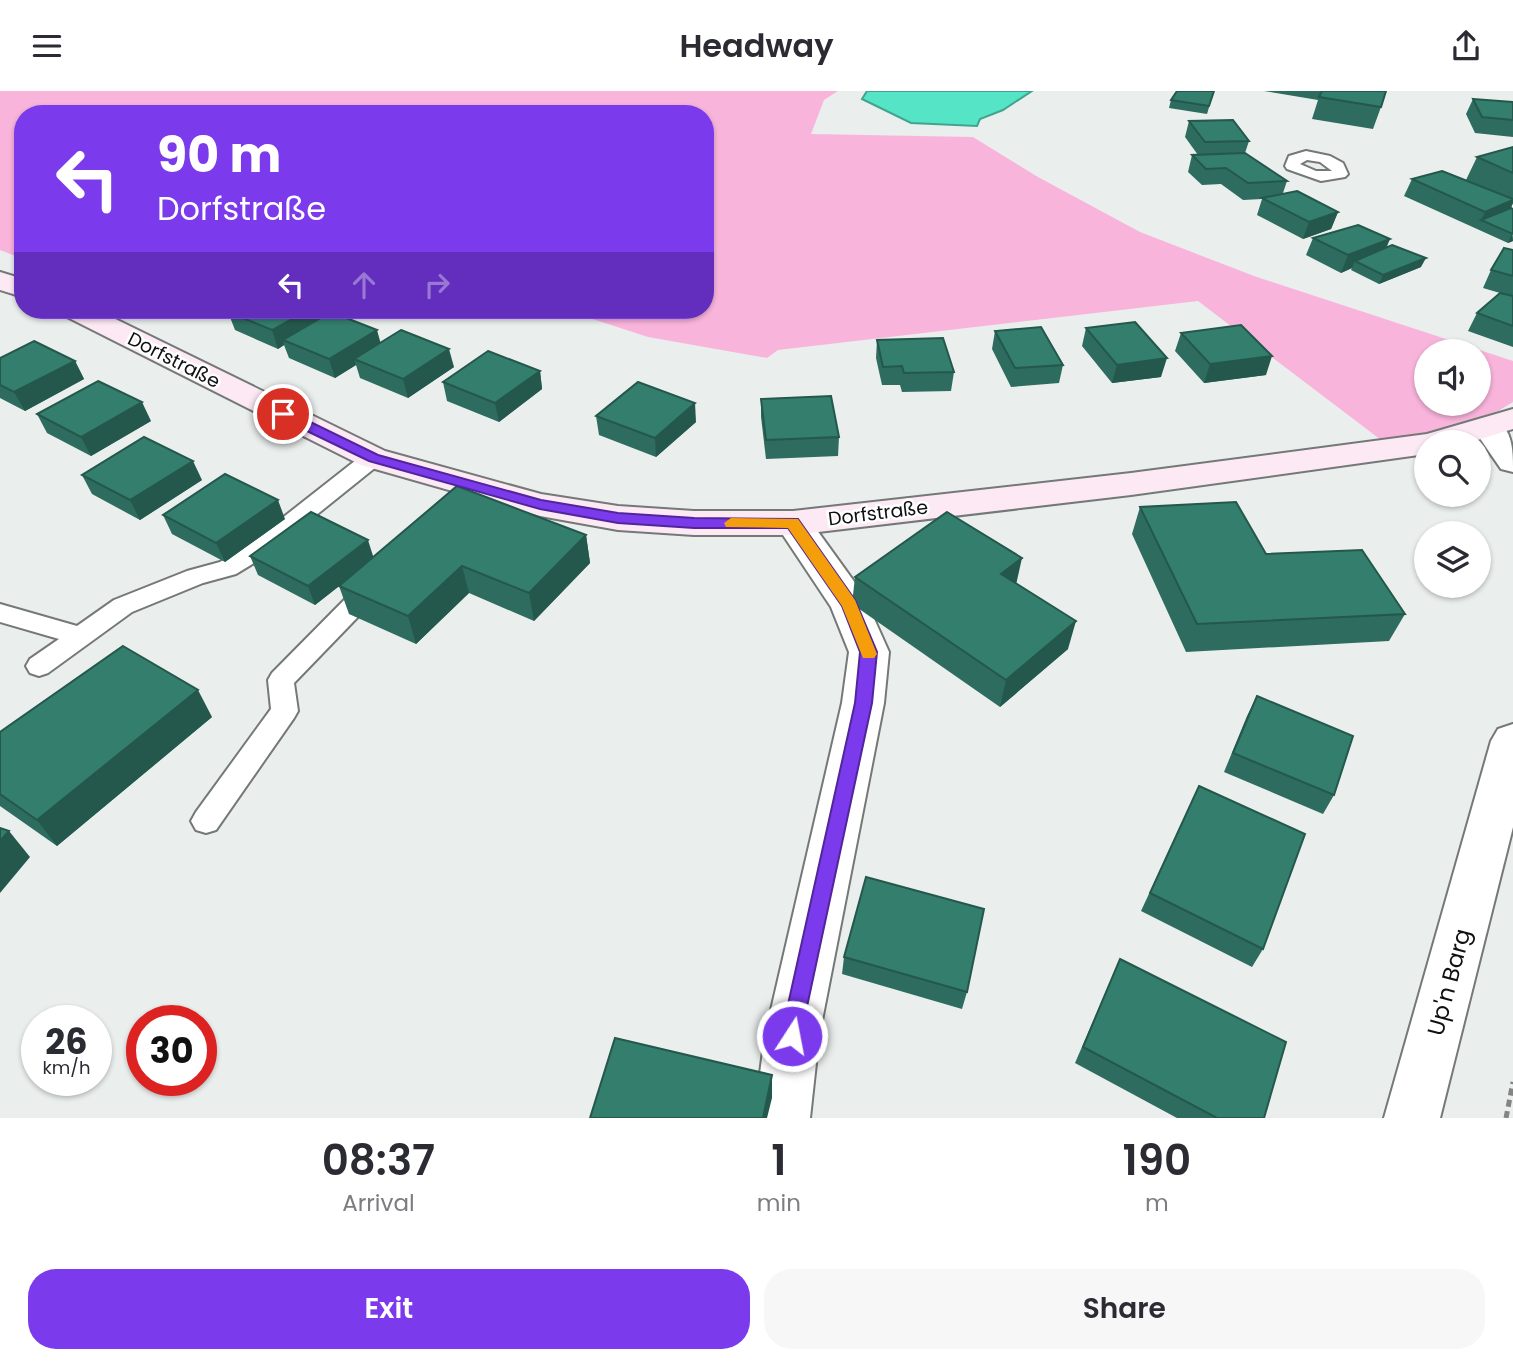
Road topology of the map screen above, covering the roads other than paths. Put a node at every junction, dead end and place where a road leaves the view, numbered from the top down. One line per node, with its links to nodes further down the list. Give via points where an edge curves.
1 (93, 319): 5 (street, Dorfstraße)
2 (1501, 423): 3 (street); 6 (street)
3 (1477, 430)
4 (1414, 446): 7 (street, Dorfstraße)
5 (373, 458): 7 (street, Dorfstraße, via 462,496 618,518); 10 (lane, via 256,551 228,568 123,606)
6 (1513, 462)
7 (793, 523): 15 (street, via 849,604 869,652 863,703 792,1036)
8 (386, 574): 13 (lane, via 281,680 285,711)
9 (0, 613): 10 (lane)
10 (82, 636): 11 (lane)
11 (39, 666)
12 (1513, 741): 14 (street, Up'n Barg)
13 (206, 821)
14 (1499, 853): 16 (street, Up'n Barg)
15 (782, 1118)
16 (1412, 1118)

